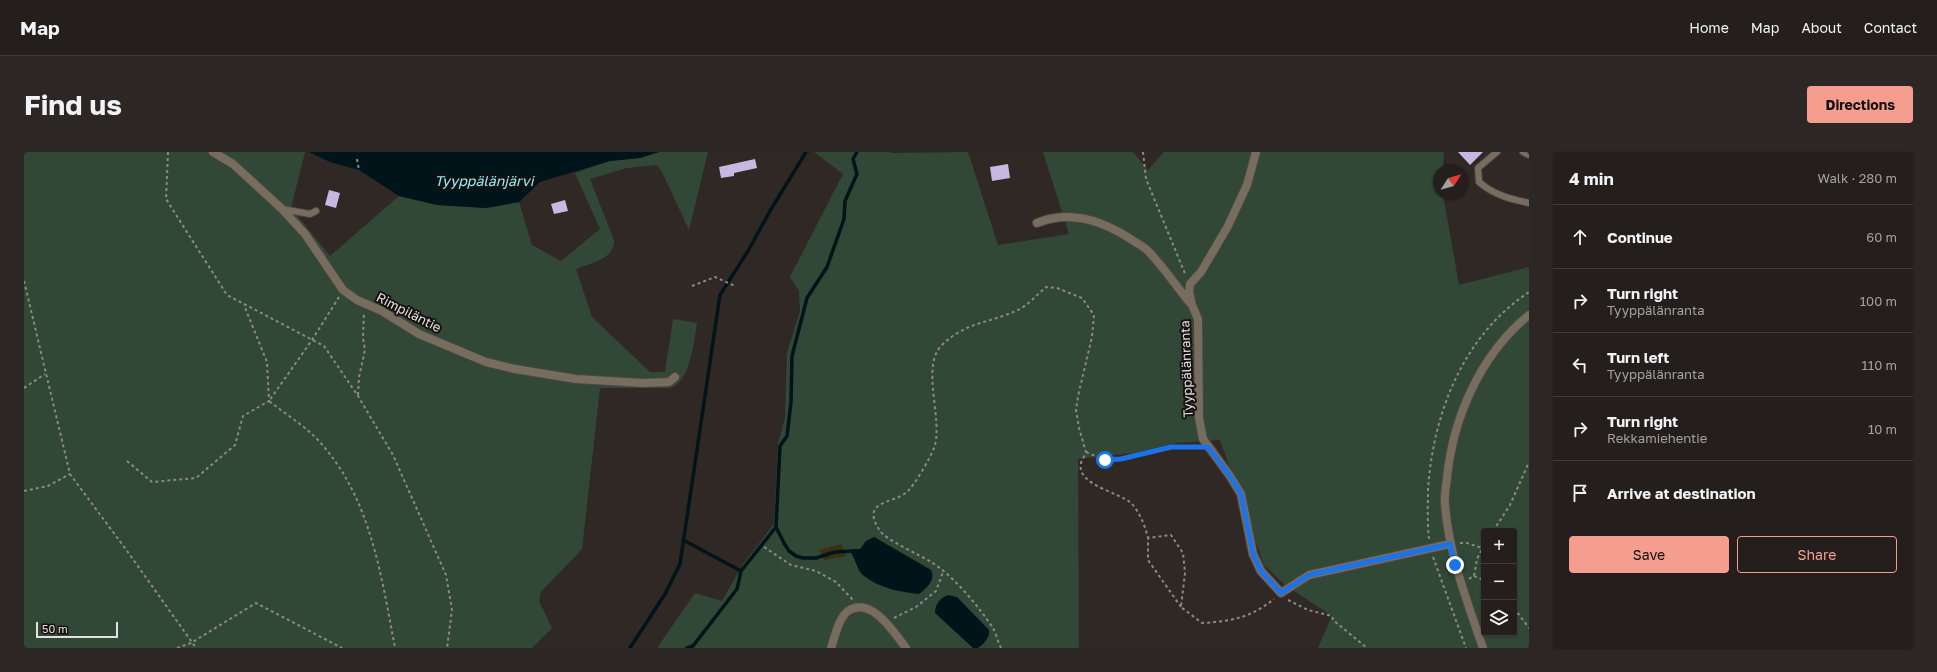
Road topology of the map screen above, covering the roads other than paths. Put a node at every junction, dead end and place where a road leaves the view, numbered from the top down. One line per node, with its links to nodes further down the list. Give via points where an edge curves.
1 (213, 152): 7 (street, Rimpiläntie, via 233,164)
2 (1256, 152): 10 (street, Tyyppälänranta, via 1247,185 1228,226 1201,272 1190,284)
3 (1497, 152): 6 (lane, via 1478,168 1480,182 1491,192)
4 (1523, 152): 5 (lane)
5 (1529, 155)
6 (1529, 203)
7 (282, 209): 8 (lane, via 310,214); 12 (street, Rimpiläntie, via 305,234 344,290 357,300 382,311 419,334 486,362 576,379 643,384 668,382)
8 (316, 211)
9 (1036, 223): 10 (street, via 1070,218 1094,220 1119,231 1149,252)
10 (1192, 305): 13 (street, Tyyppälänranta, via 1198,319 1199,418 1203,439 1241,494 1253,554 1261,571 1281,593 1309,575)
11 (1529, 315): 13 (street, via 1504,340 1481,370 1463,409 1449,459 1445,504)
12 (675, 377)
13 (1450, 544): 16 (street)
14 (831, 648): 15 (street, via 845,616 849,611 861,608 871,610 883,619)
15 (906, 648)
16 (1483, 648)

